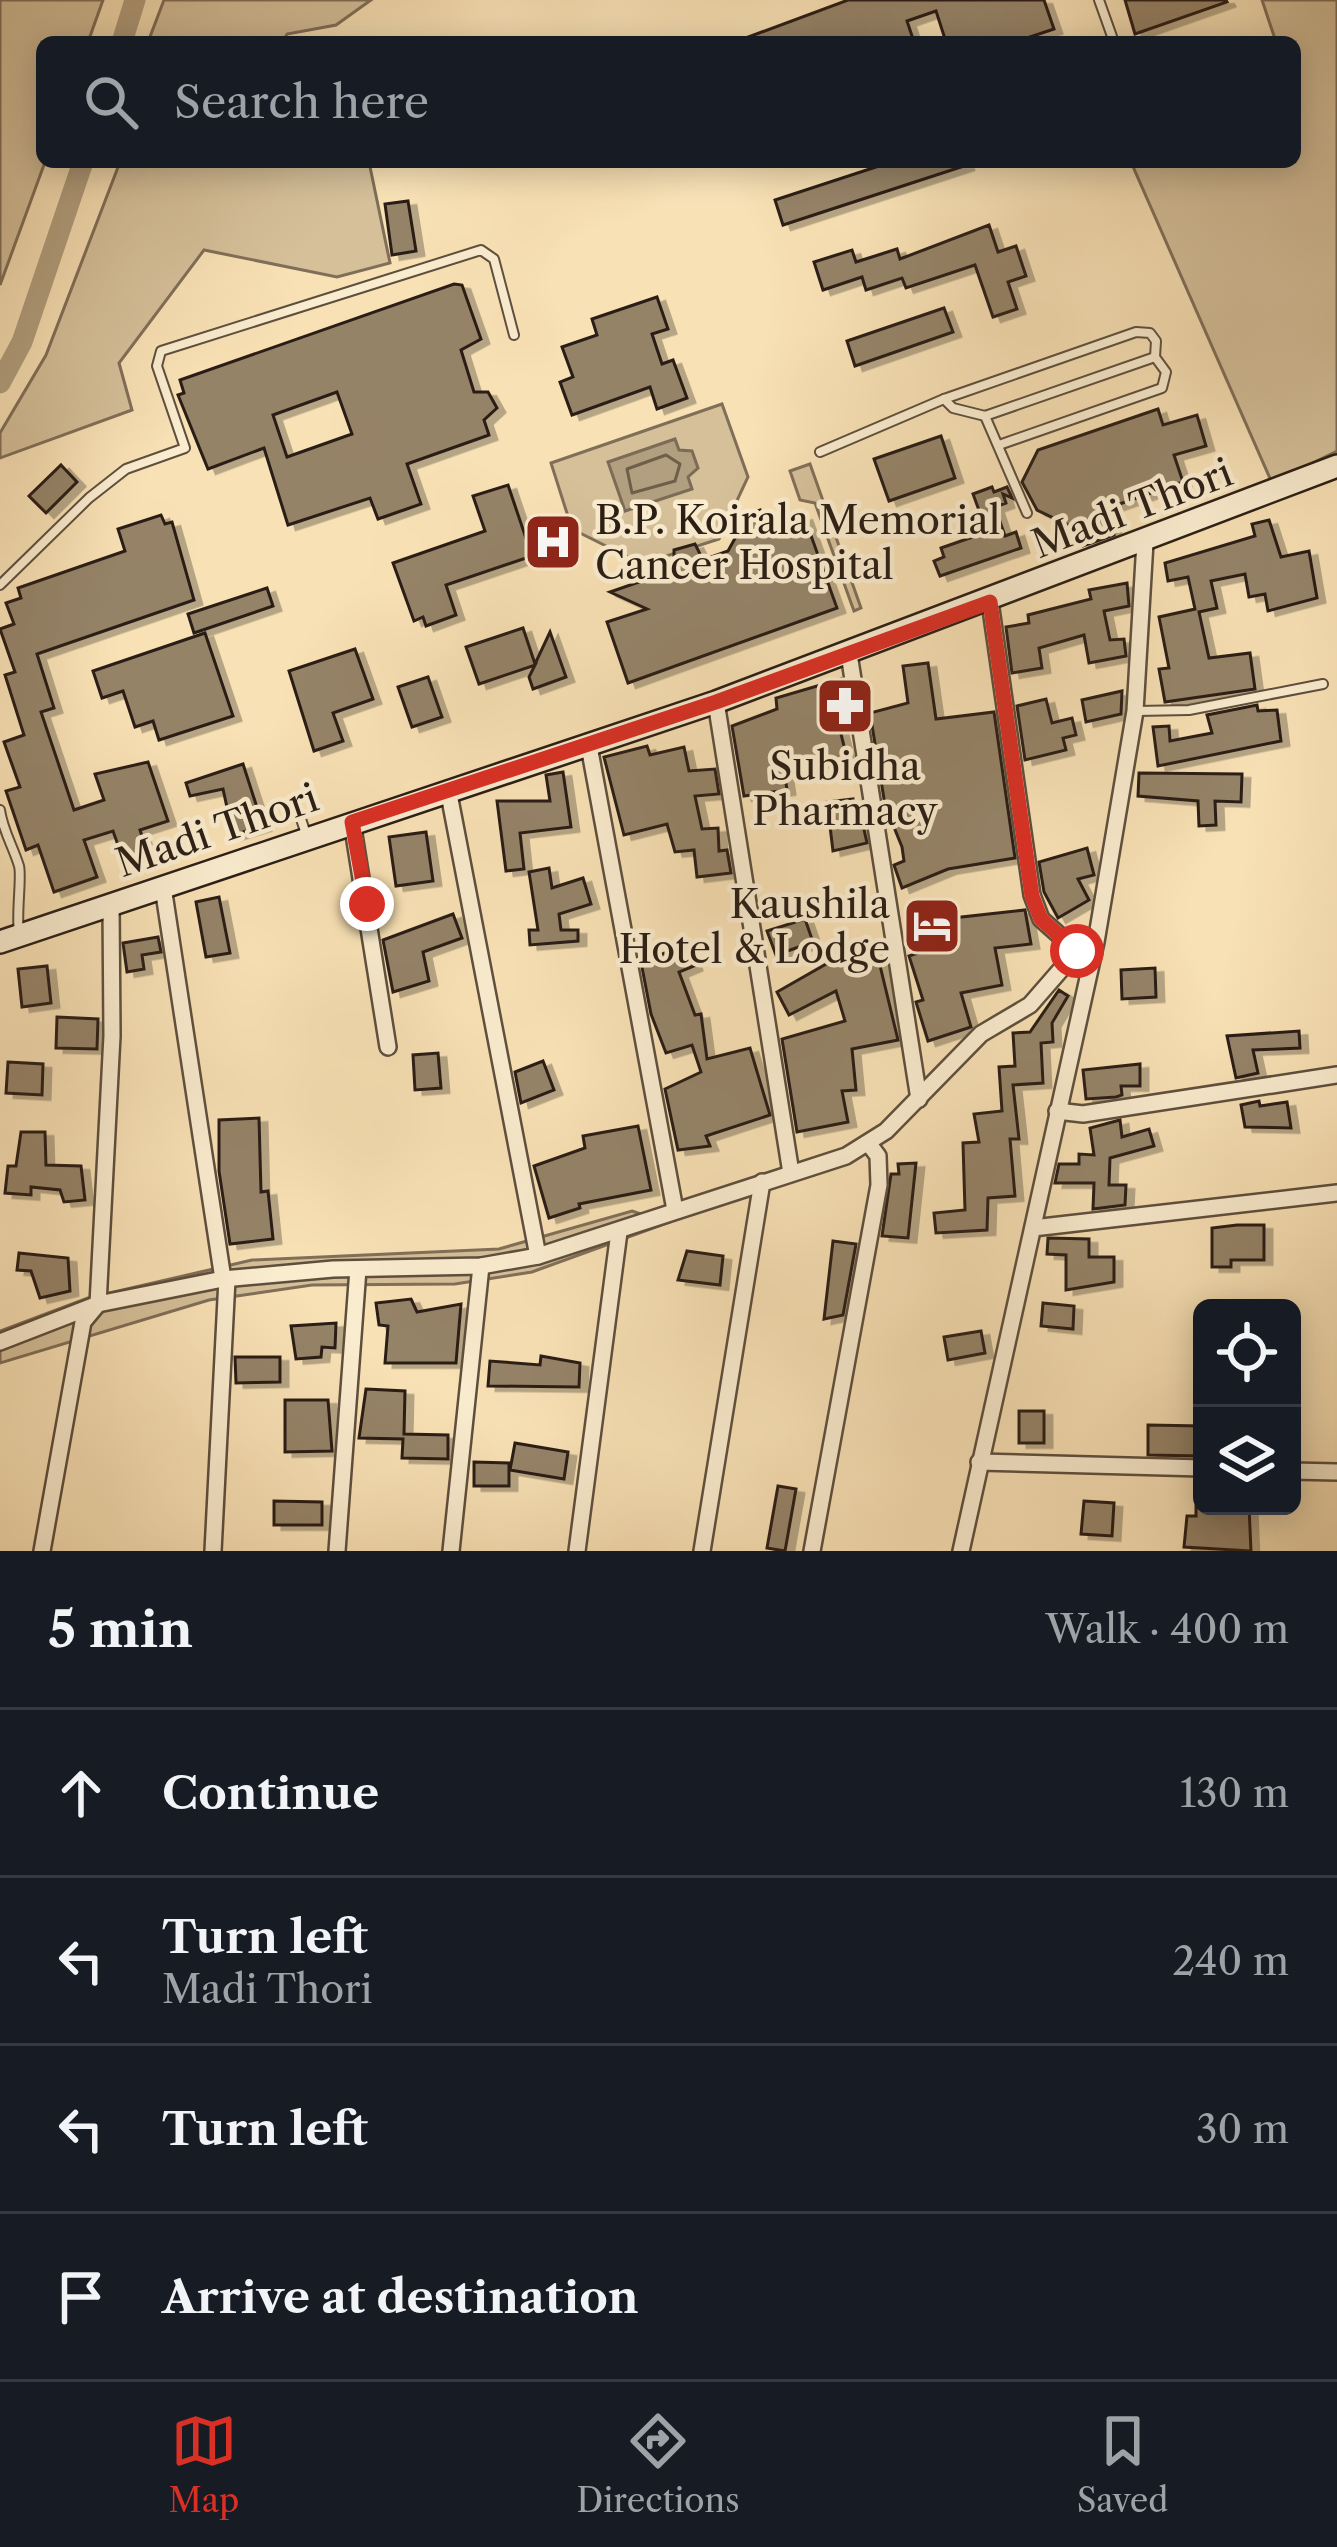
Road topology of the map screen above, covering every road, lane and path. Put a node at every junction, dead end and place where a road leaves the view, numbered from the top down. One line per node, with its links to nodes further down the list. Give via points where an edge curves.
1 (1099, 0): 2 (lane)
2 (1112, 36)
3 (514, 335): 12 (lane, via 494,260 482,250 161,351 157,366 184,448 126,469)
4 (1155, 357): 5 (lane, via 1150,333 1136,332); 6 (lane); 7 (lane, via 1166,372 1162,388)
5 (944, 399): 6 (lane); 8 (lane)
6 (985, 416): 7 (lane)
7 (999, 445): 10 (lane)
8 (820, 452)
9 (1337, 466): 11 (main road, Madi Thori)
10 (1027, 513)
11 (1145, 542): 13 (main road, Madi Thori); 17 (street)
12 (0, 586)
13 (990, 602): 14 (main road, Madi Thori); 27 (street, via 1032,896 1041,919)
14 (849, 654): 16 (main road, Madi Thori); 30 (street)
15 (1324, 684): 17 (lane, via 1190,710)
16 (716, 702): 18 (main road, Madi Thori); 33 (street)
17 (1136, 711): 27 (street)
18 (589, 746): 19 (main road, Madi Thori); 36 (street)
19 (448, 789): 22 (main road, Madi Thori); 39 (street)
20 (295, 801): 23 (lane)
21 (0, 810): 26 (lane, via 20,868)
22 (352, 822): 23 (main road, Madi Thori); 28 (street)
23 (307, 838): 24 (main road, Madi Thori)
24 (163, 887): 25 (main road, Madi Thori); 42 (street)
25 (111, 904): 26 (main road, Madi Thori); 43 (street)
26 (9, 939)
27 (1084, 957): 30 (street, via 1030,1005 981,1034); 31 (street)
28 (388, 1047)
29 (1337, 1076): 31 (street)
30 (919, 1099): 32 (street)
31 (1057, 1112): 37 (street)
32 (869, 1144): 33 (street); 55 (street, via 880,1185)
33 (791, 1173): 34 (street)
34 (762, 1182): 36 (street); 54 (street)
35 (1337, 1193): 37 (street)
36 (675, 1210): 38 (street)
37 (1033, 1228): 45 (street)
38 (619, 1232): 39 (street); 53 (street)
39 (538, 1256): 40 (street)
40 (481, 1266): 41 (street); 52 (street)
41 (358, 1268): 42 (street); 51 (street)
42 (225, 1279): 43 (street); 50 (street)
43 (98, 1304): 44 (street); 49 (street, via 83,1322)
44 (0, 1342)
45 (979, 1462): 46 (street); 56 (street)
46 (1193, 1468)
47 (1301, 1471): 48 (street)
48 (1337, 1472)
49 (42, 1551)
50 (213, 1551)
51 (337, 1551)
52 (451, 1551)
53 (577, 1551)
54 (702, 1551)
55 (812, 1551)
56 (961, 1551)

